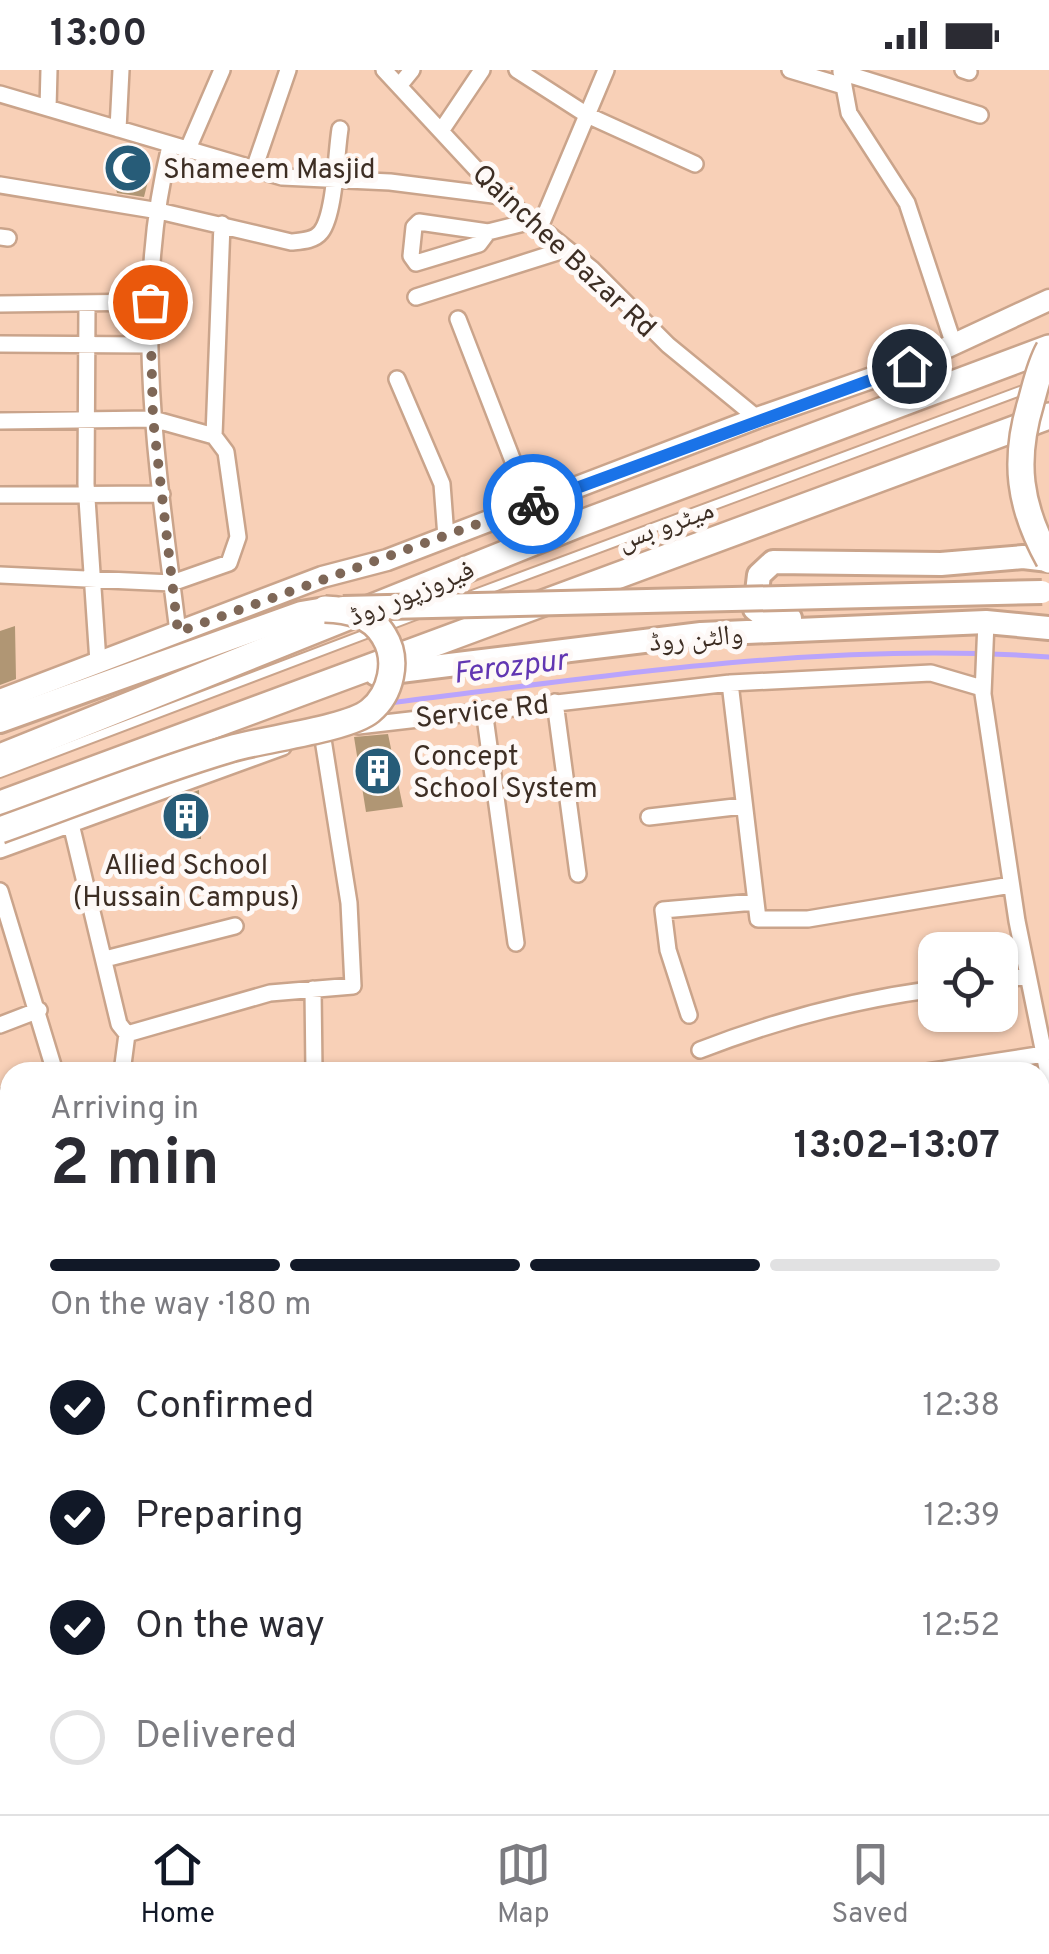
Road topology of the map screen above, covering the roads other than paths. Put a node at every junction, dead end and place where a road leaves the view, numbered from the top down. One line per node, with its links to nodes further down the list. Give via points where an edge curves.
1 (49, 70): 14 (street)
2 (121, 70): 17 (street)
3 (222, 70): 20 (street)
4 (288, 70): 22 (street)
5 (384, 70): 12 (street, Qainchee Bazar Rd)
6 (412, 70): 12 (street)
7 (482, 70): 19 (street)
8 (517, 70): 15 (street)
9 (606, 70): 15 (street)
10 (790, 70): 11 (street)
11 (841, 75): 16 (street); 40 (street, via 848,113 908,203)
12 (399, 86): 19 (street, Qainchee Bazar Rd)
13 (0, 94): 14 (street)
14 (48, 108): 17 (street)
15 (587, 115): 21 (street); 28 (street)
16 (980, 115)
17 (118, 129): 20 (street)
18 (340, 129): 23 (street)
19 (441, 131): 25 (street, Qainchee Bazar Rd)
20 (178, 149): 22 (street); 26 (street)
21 (695, 164)
22 (254, 169): 23 (street)
23 (333, 179): 25 (street); 27 (street, via 322,232 312,240 291,242)
24 (0, 184): 26 (street)
25 (501, 196): 28 (street, Qainchee Bazar Rd)
26 (159, 211): 27 (street); 33 (street)
27 (222, 224): 49 (street)
28 (536, 224): 29 (street); 30 (street, Qainchee Bazar Rd)
29 (488, 232): 29 (street, via 419,222 410,256 416,263 479,244)
30 (568, 250): 31 (street); 45 (street, Qainchee Bazar Rd)
31 (416, 297)
32 (1049, 300): 40 (street)
33 (150, 302): 35 (street); 39 (street)
34 (0, 304): 35 (street)
35 (87, 305): 38 (street)
36 (458, 319): 53 (street)
37 (0, 344): 38 (street)
38 (87, 344): 39 (street); 47 (street)
39 (148, 345): 46 (street)
40 (954, 345): 45 (street)
41 (1049, 349): 55 (main road, bridge, via 1018,464 1022,503); 74 (main road, فیروزپور روڈ, via 579,524)
42 (397, 379): 54 (street, via 442,484)
43 (1049, 380): 75 (lane, میٹرو بس)
44 (1049, 416): 66 (main road, فیروزپور روڈ)
45 (758, 418): 53 (street)
46 (153, 419): 47 (street); 49 (street); 50 (street)
47 (86, 420): 48 (street); 52 (street)
48 (0, 421)
49 (214, 436): 58 (street, via 226,452 236,553 229,563)
50 (162, 494): 52 (street); 58 (street)
51 (0, 495): 52 (street)
52 (87, 495): 57 (street)
53 (530, 505): 54 (street)
54 (446, 538): 64 (street)
55 (1049, 560): 62 (main road, via 783,561 764,566 754,586 756,610 768,619 926,611)
56 (0, 575): 57 (street)
57 (92, 580): 58 (street); 65 (street)
58 (172, 583): 64 (street)
59 (1045, 592): 60 (main road, bridge)
60 (325, 609): 72 (main road); 80 (main road, bridge, via 351,610 384,636 392,676 368,713 225,750)
61 (986, 622): 62 (main road, والٹن روڈ); 63 (main road, والٹن روڈ); 68 (street)
62 (938, 623): 66 (main road, والٹن روڈ, via 701,634)
63 (1049, 628)
64 (178, 632): 65 (street)
65 (98, 662): 69 (street)
66 (344, 678): 76 (main road, فیروزپور روڈ)
67 (730, 683): 68 (street, Service Rd, via 931,673); 70 (street, Service Rd); 77 (street)
68 (982, 688): 83 (street)
69 (0, 700)
70 (555, 702): 71 (street, Service Rd); 82 (street)
71 (484, 710): 73 (street, Service Rd); 87 (street)
72 (0, 721)
73 (322, 734): 79 (street, Service Rd); 93 (street, via 354,986)
74 (0, 757)
75 (0, 774)
76 (0, 804)
77 (744, 806): 78 (street); 85 (street)
78 (648, 817)
79 (71, 824): 81 (street, Service Rd); 90 (street)
80 (0, 830)
81 (0, 850)
82 (578, 874)
83 (1011, 885): 85 (street, via 808,919 758,919); 91 (street)
84 (0, 891): 88 (street)
85 (755, 902): 96 (street, via 664,910 668,950)
86 (235, 926): 90 (street)
87 (516, 943)
88 (18, 945): 89 (street); 95 (street)
89 (0, 951)
90 (105, 959): 98 (street)
91 (1028, 976): 92 (street); 100 (street)
92 (1018, 977)
93 (313, 990): 98 (street, via 270,993); 103 (street)
94 (918, 990): 99 (street, via 776,1021)
95 (38, 1010): 97 (street); 101 (street)
96 (689, 1016)
97 (0, 1025)
98 (127, 1034): 102 (street)
99 (700, 1050)
100 (1044, 1054): 104 (street); 105 (street)
101 (52, 1062)
102 (123, 1062)
103 (314, 1062)
104 (992, 1062)
105 (1046, 1062)

